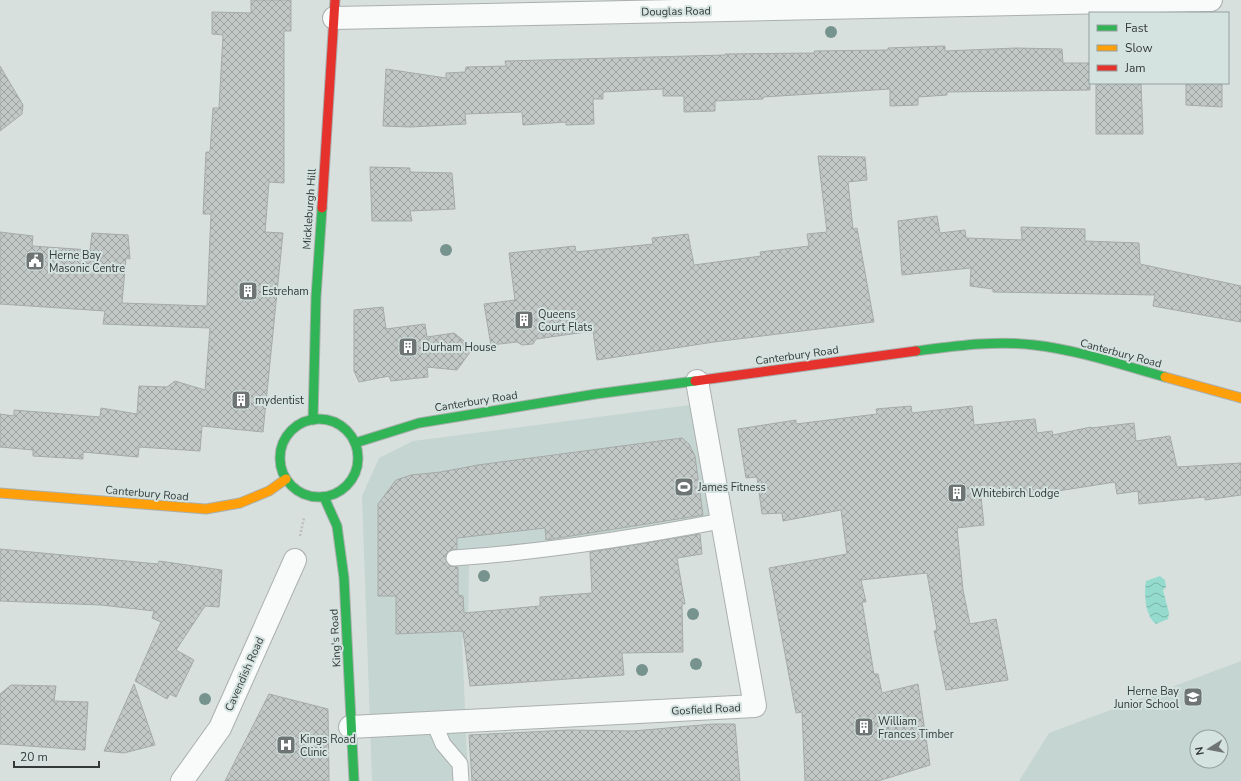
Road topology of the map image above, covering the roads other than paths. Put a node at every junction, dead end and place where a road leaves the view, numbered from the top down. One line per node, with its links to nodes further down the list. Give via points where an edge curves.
1 (1211, 0): 2 (street, Douglas Road)
2 (334, 9): 5 (main road, Mickleburgh Hill, via 316,297)
3 (697, 381): 4 (main road, Canterbury Road, via 969,344 1034,345 1098,358); 6 (main road, Canterbury Road, via 596,394 419,423); 10 (street, Gosfield Road)
4 (1241, 398)
5 (313, 420): 6 (main road, via 323,419 342,427); 7 (main road, via 293,429 281,447 280,458)
6 (354, 443): 9 (main road, via 357,453 355,473 343,489)
7 (286, 479): 8 (main road, Canterbury Road, via 269,491 240,503 206,509); 9 (main road, via 295,489 308,496)
8 (0, 493)
9 (324, 497): 14 (main road, King's Road, via 337,526 344,578)
10 (721, 521): 11 (lane, via 632,538 505,555); 13 (street, Gosfield Road, via 755,706)
11 (454, 558)
12 (295, 560): 15 (street, Cavendish Road, via 220,728)
13 (434, 723): 14 (street, Gosfield Road); 17 (lane, via 443,744 460,764)
14 (350, 727): 16 (main road, King's Road)
15 (182, 781)
16 (354, 781)
17 (461, 781)

